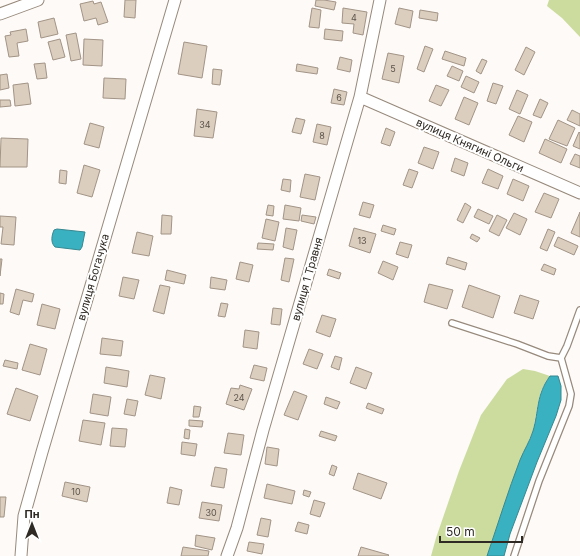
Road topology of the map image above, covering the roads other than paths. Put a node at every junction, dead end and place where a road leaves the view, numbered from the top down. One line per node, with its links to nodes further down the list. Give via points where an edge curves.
1 (38, 0): 4 (street)
2 (175, 0): 10 (street, вулиця Богачука, via 24,516)
3 (380, 0): 5 (street, вулиця 1 Травня)
4 (0, 14)
5 (360, 97): 6 (street, вулиця Княгині Ольги); 11 (street, вулиця 1 Травня)
6 (580, 193)
7 (580, 310): 9 (lane)
8 (452, 323): 9 (lane, via 548,356)
9 (561, 358): 12 (lane, via 571,394 569,406 539,481)
10 (20, 556)
11 (227, 556)
12 (514, 556)

